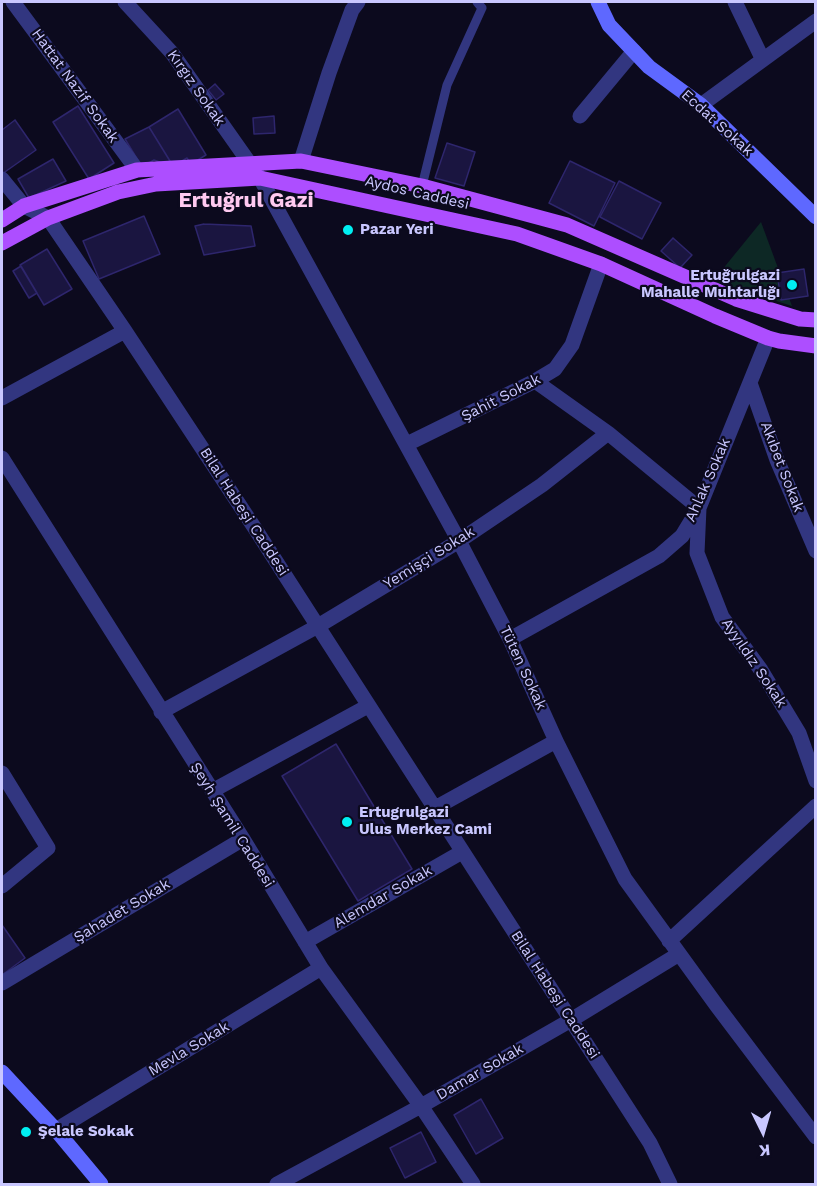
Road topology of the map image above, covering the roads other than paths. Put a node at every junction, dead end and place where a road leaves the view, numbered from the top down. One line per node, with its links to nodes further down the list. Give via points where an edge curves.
1 (12, 2): 14 (street, Hattat Nazif Sokak)
2 (125, 2): 13 (street, Kırgız Sokak, via 172,52)
3 (358, 2): 12 (street, via 329,73)
4 (477, 2): 17 (lane, via 482,8 447,85)
5 (598, 2): 8 (street, Ecdat Sokak, via 609,26)
6 (735, 2): 9 (street)
7 (816, 21): 9 (street)
8 (634, 51): 10 (street, Ecdat Sokak, via 649,67); 11 (street)
9 (762, 58): 10 (street)
10 (701, 105): 19 (street, Ecdat Sokak)
11 (580, 116)
12 (301, 161): 13 (main road, Aydos Caddesi); 17 (main road, Aydos Caddesi)
13 (248, 162): 14 (main road, Aydos Caddesi); 15 (street, Kırgız Sokak)
14 (137, 170): 18 (main road, Aydos Caddesi)
15 (261, 178): 20 (main road, Aydos Caddesi, via 133,188); 23 (main road, Aydos Caddesi, via 517,234); 32 (street, Tüten Sokak)
16 (2, 179): 18 (street)
17 (422, 186): 24 (main road, Aydos Caddesi, via 567,225 736,299 800,319)
18 (24, 206): 20 (street); 21 (main road, Aydos Caddesi)
19 (816, 217)
20 (48, 218): 22 (main road, Aydos Caddesi); 25 (street, Bilal Habeşi Caddesi)
21 (2, 220)
22 (2, 243)
23 (601, 264): 26 (main road, Aydos Caddesi); 28 (street, Şahit Sokak, via 572,345 555,369)
24 (816, 320)
25 (125, 331): 30 (street); 37 (street, Bilal Habeşi Caddesi)
26 (768, 338): 27 (main road, Aydos Caddesi); 29 (street, Ahlak Sokak)
27 (816, 346)
28 (535, 381): 31 (street); 32 (street, Şahit Sokak)
29 (750, 383): 34 (street, Ahlak Sokak); 36 (street, Akıbet Sokak, via 777,460)
30 (2, 398)
31 (608, 433): 34 (street); 35 (street, Yemişçi Sokak, via 542,485)
32 (407, 444): 35 (street, Tüten Sokak)
33 (2, 458): 40 (street, Şeyh Şamil Caddesi)
34 (699, 508): 38 (street, Ahlak Sokak, via 682,536 659,556); 43 (street, Ayyıldız Sokak, via 697,553 722,617 761,669 799,733)
35 (459, 540): 37 (street, Yemişçi Sokak); 38 (street, Tüten Sokak)
36 (816, 551)
37 (318, 626): 39 (street, Bilal Habeşi Caddesi); 40 (street, Yemişçi Sokak)
38 (510, 639): 41 (street, Tüten Sokak)
39 (368, 706): 44 (street); 46 (street, Bilal Habeşi Caddesi)
40 (161, 712): 44 (street, Şeyh Şamil Caddesi)
41 (556, 741): 46 (street); 50 (street, Tüten Sokak, via 625,879)
42 (2, 773): 49 (street, via 48,848)
43 (816, 781)
44 (212, 791): 47 (street, Şeyh Şamil Caddesi)
45 (816, 806): 50 (street)
46 (435, 808): 48 (street, Bilal Habeşi Caddesi)
47 (243, 839): 51 (street, Şeyh Şamil Caddesi); 54 (street, Şahadet Sokak)
48 (462, 852): 51 (street, Alemdar Sokak); 55 (street, Bilal Habeşi Caddesi)
49 (2, 886)
50 (669, 941): 52 (street, Tüten Sokak)
51 (305, 942): 53 (street, Şeyh Şamil Caddesi)
52 (679, 954): 55 (street, Damar Sokak); 59 (street, Tüten Sokak)
53 (321, 968): 57 (street, Şeyh Şamil Caddesi); 58 (street, Mevla Sokak)
54 (2, 983)
55 (571, 1020): 57 (street, Damar Sokak); 63 (street, Bilal Habeşi Caddesi, via 650,1143)
56 (2, 1072): 58 (street)
57 (421, 1106): 61 (street, Damar Sokak); 62 (street, Şeyh Şamil Caddesi)
58 (56, 1130): 60 (street)
59 (816, 1137)
60 (101, 1185)
61 (277, 1185)
62 (473, 1185)
63 (670, 1185)

